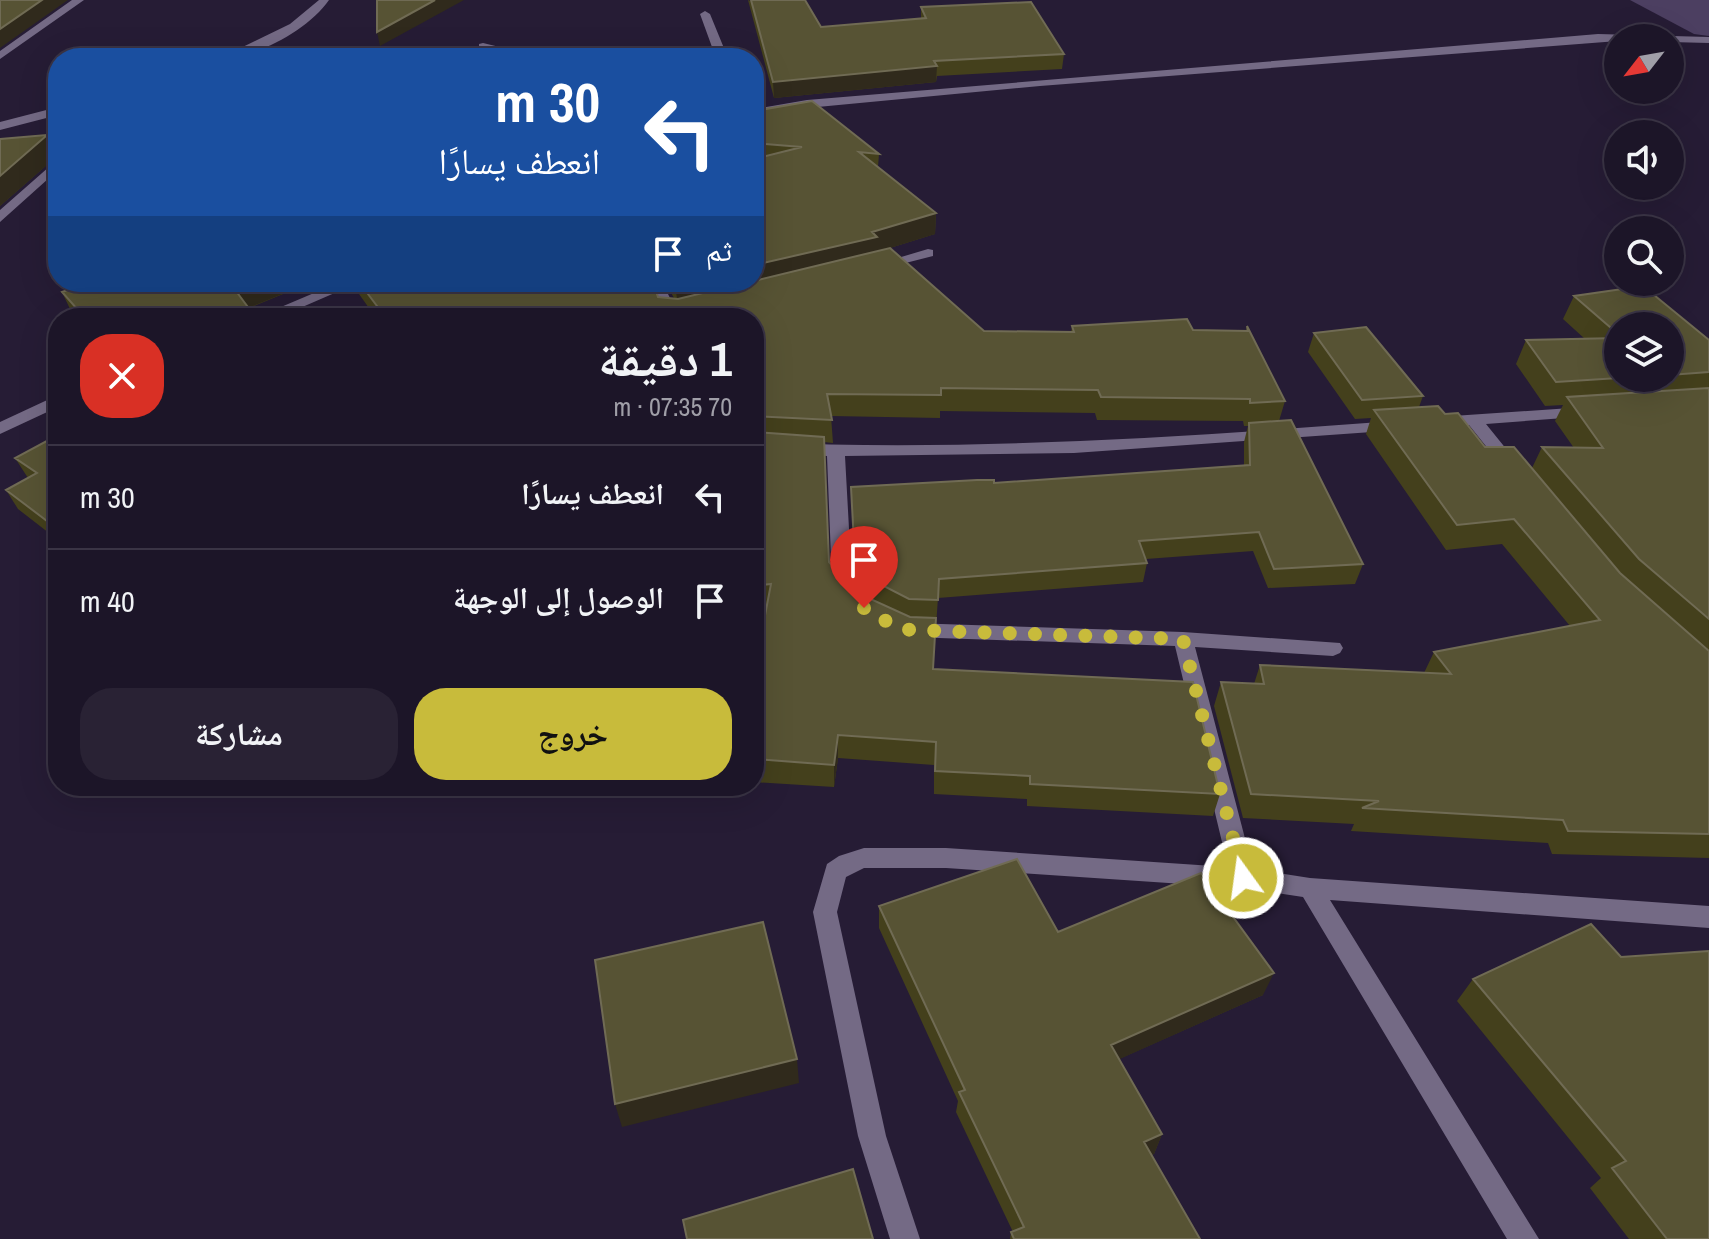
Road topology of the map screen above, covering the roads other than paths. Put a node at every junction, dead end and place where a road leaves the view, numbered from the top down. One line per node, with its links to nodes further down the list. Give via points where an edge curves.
1 (79, 0): 9 (street)
2 (324, 0): 6 (street, via 289,29)
3 (705, 14): 8 (street)
4 (1709, 40): 10 (street, via 1598,37 1054,80)
5 (483, 46): 7 (street)
6 (248, 48)
7 (491, 48)
8 (718, 48)
9 (0, 56)
10 (764, 109)
11 (48, 114): 12 (street)
12 (0, 126)
13 (48, 172): 14 (street)
14 (0, 218)
15 (928, 253): 16 (street)
16 (868, 268)
17 (328, 292): 18 (street)
18 (288, 308)
19 (48, 405): 22 (street)
20 (1599, 411): 21 (street)
21 (1473, 419): 24 (street, via 1007,450); 25 (street)
22 (0, 429)
23 (764, 448): 24 (street)
24 (836, 452): 26 (street, via 842,583 850,599)
25 (1523, 481)
26 (869, 612)
27 (889, 622): 28 (street, via 910,630)
28 (1183, 639): 29 (street); 30 (street)
29 (1333, 648)
30 (1243, 878): 31 (street); 33 (street, via 946,858 864,858 835,871 825,912 872,1136)
31 (1310, 888): 32 (street); 34 (street)
32 (1709, 917)
33 (905, 1239)
34 (1524, 1239)

